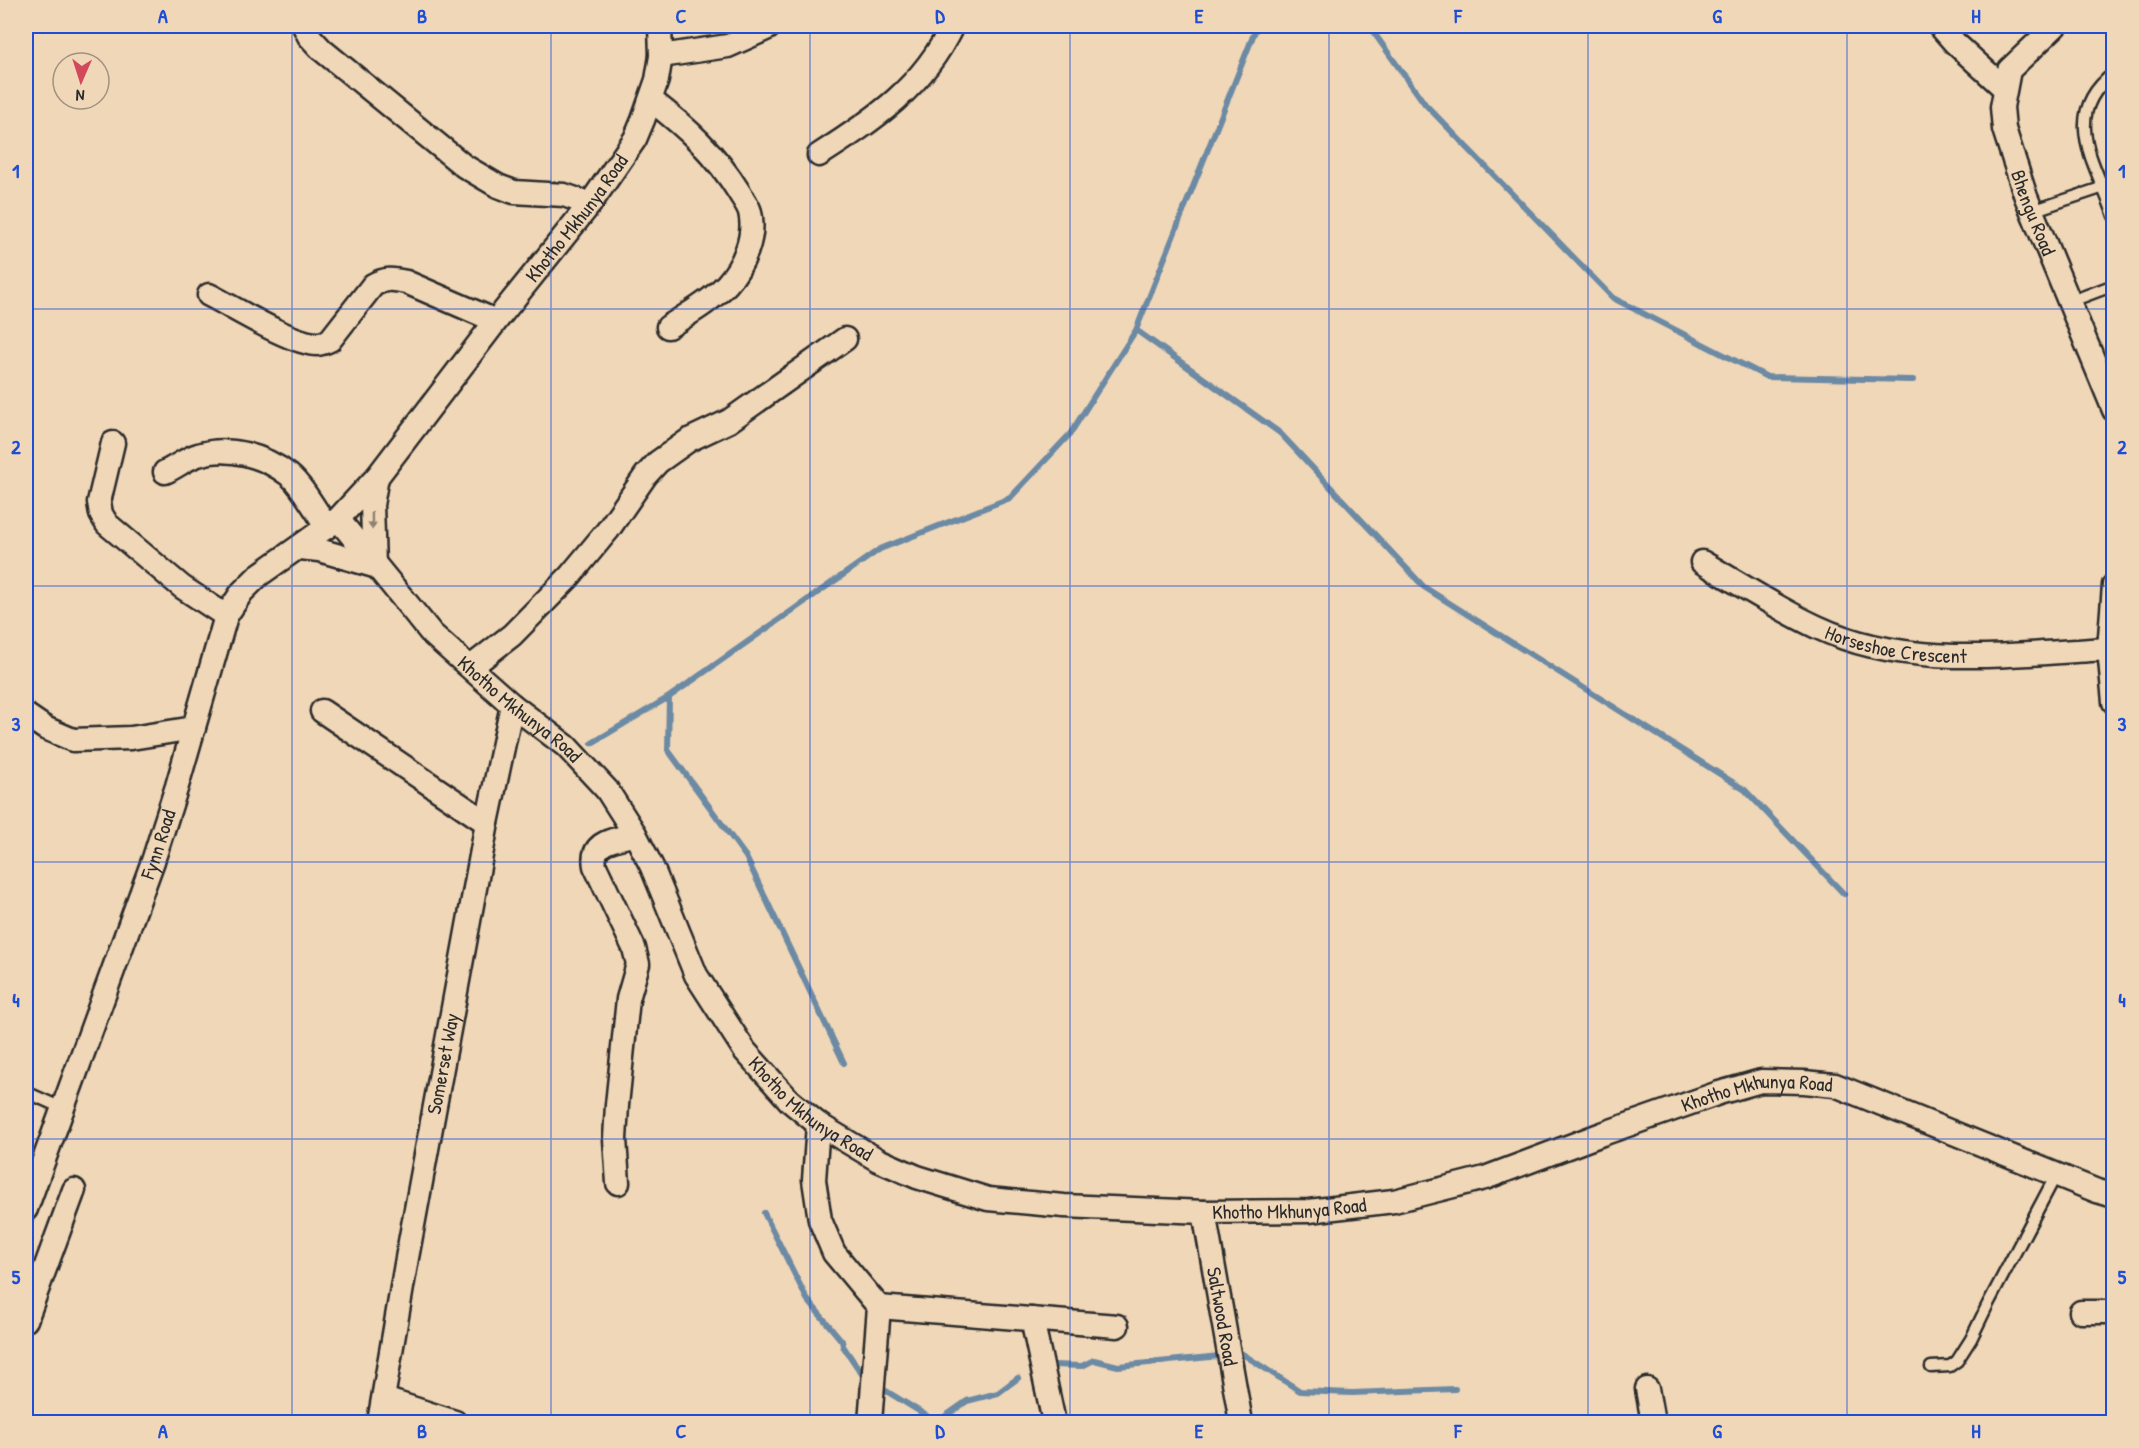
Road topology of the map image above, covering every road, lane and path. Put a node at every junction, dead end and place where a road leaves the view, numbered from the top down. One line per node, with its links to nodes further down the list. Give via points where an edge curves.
1 (304, 26): 13 (street, via 322,50 464,166 514,192 564,195)
2 (660, 26): 7 (street, Khotho Mkhunya Road)
3 (770, 26): 7 (street, via 728,46)
4 (952, 26): 11 (street, via 943,45 904,94 870,123)
5 (1940, 26): 9 (street)
6 (2055, 26): 9 (street, Bhengu Road, via 2009,70)
7 (661, 56): 10 (street, Khotho Mkhunya Road)
8 (2114, 74): 12 (lane, via 2090,99 2084,123 2085,144)
9 (2004, 88): 14 (street, Bhengu Road, via 2004,129)
10 (651, 100): 13 (street, Khotho Mkhunya Road, via 635,139); 20 (street, via 691,132 717,160 750,210 752,228 748,248 728,283 695,311)
11 (819, 155)
12 (2101, 188): 14 (lane); 15 (lane)
13 (590, 204): 19 (street, Khotho Mkhunya Road)
14 (2032, 211): 18 (street, Bhengu Road)
15 (2114, 216)
16 (2114, 285): 18 (lane)
17 (209, 295): 19 (street, via 290,337 320,345 330,340 373,285 382,280 406,282)
18 (2069, 302): 22 (street, Bhengu Road)
19 (496, 321): 25 (street, Khotho Mkhunya Road)
20 (668, 327)
21 (845, 339): 33 (street, via 729,421 689,440 658,462 569,576 512,635)
22 (2114, 410)
23 (113, 443): 31 (street, via 99,502 107,524 182,587)
24 (165, 472): 26 (street, via 196,455 213,451 248,454 291,476)
25 (377, 477): 26 (street, Khotho Mkhunya Road); 29 (street, one-way to 29, via 372,505)
26 (332, 523): 27 (street, Fynn Road); 29 (street, Khotho Mkhunya Road)
27 (300, 548): 29 (street); 31 (street, Fynn Road, via 259,575)
28 (1702, 562): 32 (street, Horseshoe Crescent, via 1818,628 1870,646 1954,657)
29 (374, 566): 33 (street, Khotho Mkhunya Road, via 432,634)
30 (2114, 585): 32 (street)
31 (226, 616): 38 (street, Fynn Road)
32 (2109, 649): 34 (street)
33 (471, 667): 35 (street, Khotho Mkhunya Road)
34 (2114, 702)
35 (512, 705): 39 (street, Somerset Way); 40 (street, Khotho Mkhunya Road, via 573,753 607,790)
36 (321, 711): 39 (street)
37 (26, 715): 38 (street, via 73,740 131,738)
38 (194, 728): 42 (street, Fynn Road, via 153,861)
39 (487, 823): 58 (street, Somerset Way)
40 (635, 834): 43 (street, Khotho Mkhunya Road, via 696,975 746,1051 790,1101); 45 (street, via 606,842 596,848 593,856 638,964 628,999 617,1105)
41 (26, 1092): 42 (lane)
42 (62, 1108): 48 (street, Fynn Road)
43 (818, 1124): 49 (street, Khotho Mkhunya Road, via 869,1155 917,1177 988,1199); 50 (street, via 814,1180 820,1220 834,1253)
44 (2056, 1175): 47 (street, Khotho Mkhunya Road); 49 (street, Khotho Mkhunya Road, via 1835,1085 1761,1082 1613,1130 1485,1178 1425,1194 1309,1211); 56 (lane, via 1967,1346 1950,1366)
45 (618, 1183)
46 (74, 1190): 54 (street)
47 (2114, 1196)
48 (26, 1209)
49 (1204, 1212): 63 (street, Saltwood Road)
50 (879, 1307): 53 (street); 61 (street)
51 (2080, 1312): 52 (street)
52 (2114, 1312)
53 (1032, 1319): 55 (street); 62 (street)
54 (26, 1320)
55 (1117, 1326)
56 (1931, 1367)
57 (1647, 1389): 64 (street)
58 (384, 1399): 59 (street, Somerset Way); 60 (street)
59 (379, 1422)
60 (455, 1422)
61 (870, 1422)
62 (1053, 1422)
63 (1241, 1422)
64 (1653, 1422)

